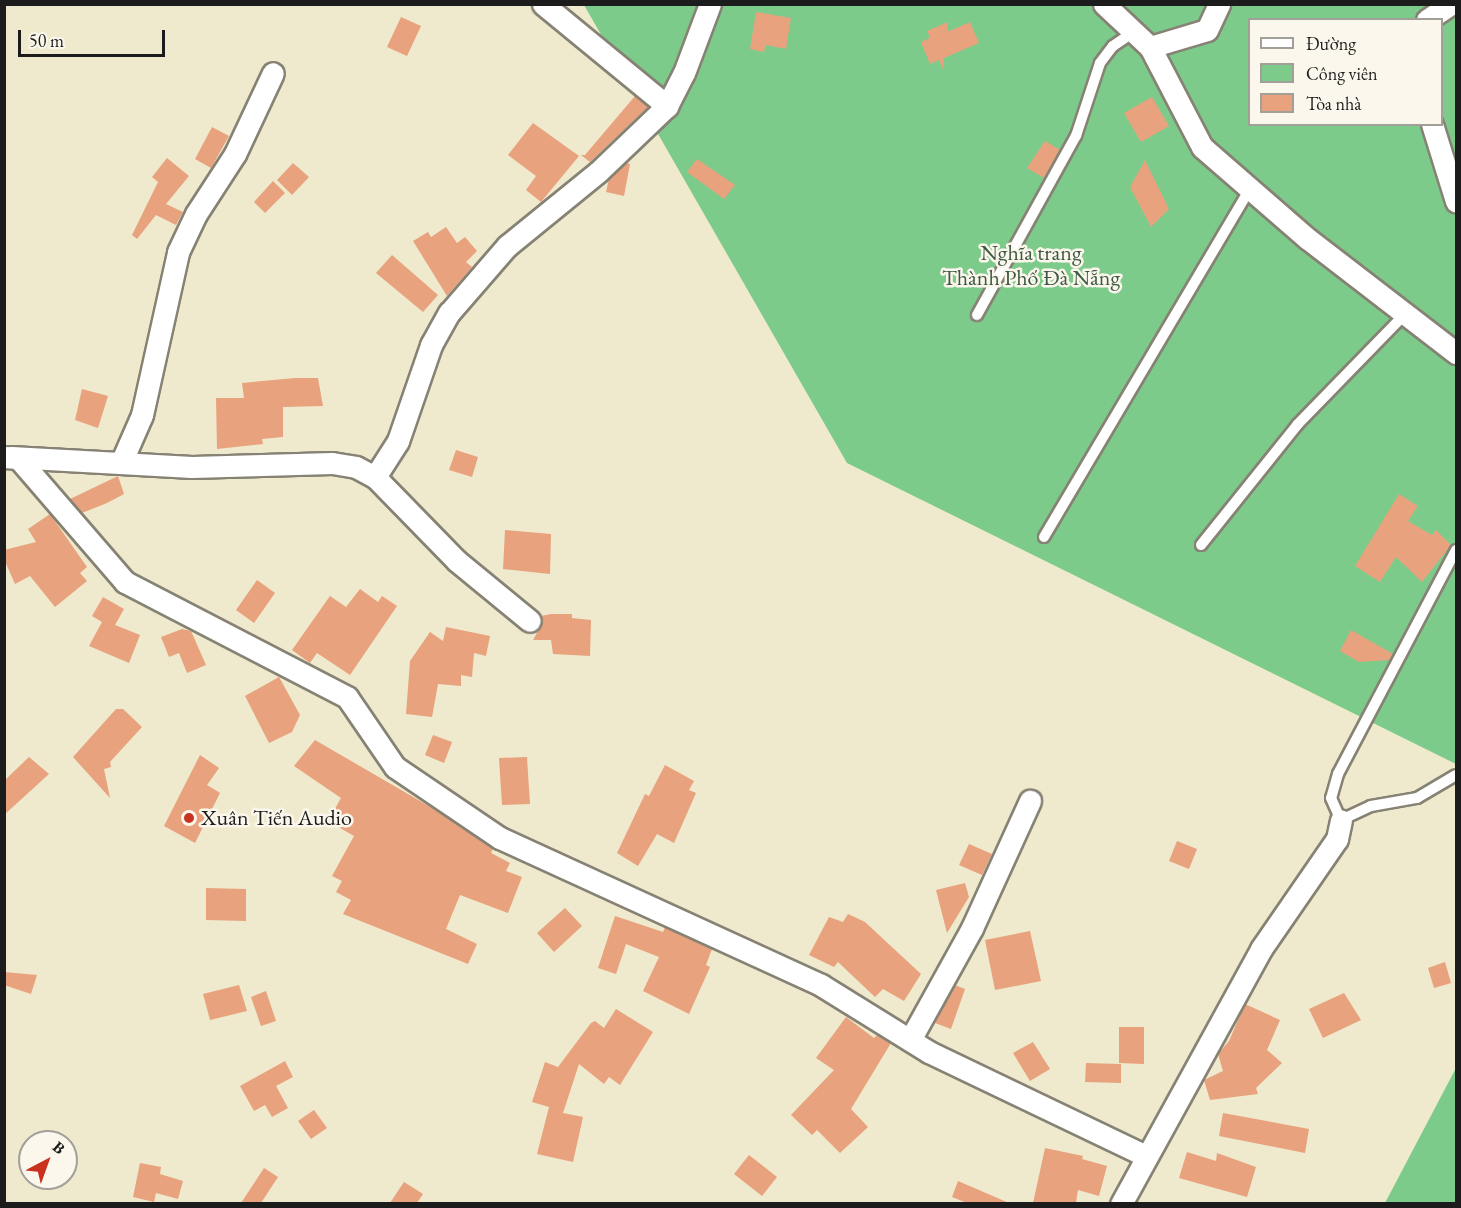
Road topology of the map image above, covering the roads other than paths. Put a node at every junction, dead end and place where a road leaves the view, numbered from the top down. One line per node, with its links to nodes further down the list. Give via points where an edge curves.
1 (543, 4): 9 (street)
2 (710, 4): 9 (street)
3 (1104, 4): 7 (street)
4 (1220, 4): 7 (street, via 1208,30)
5 (1451, 4): 6 (street)
6 (1430, 18)
7 (1142, 40): 11 (street, via 1202,147); 14 (lane, via 1113,46 1100,63 1076,136)
8 (273, 73): 17 (street, via 235,154 196,214 178,252 142,415)
9 (667, 106): 18 (street, via 598,172 507,246 449,313 431,345 398,441)
10 (1433, 126): 12 (street)
11 (1250, 189): 13 (street); 19 (lane)
12 (1456, 201)
13 (1406, 313): 15 (street); 20 (lane, via 1297,425)
14 (977, 315)
15 (1456, 353)
16 (4, 457): 17 (street); 26 (street, via 18,458 125,582 347,697 394,767 500,838 820,985)
17 (121, 463): 18 (street, via 192,467 332,463 356,467)
18 (375, 477): 22 (street, via 457,561)
19 (1044, 537)
20 (1201, 545)
21 (1456, 550): 25 (lane, via 1334,781 1331,798)
22 (530, 621)
23 (1456, 775): 25 (lane, via 1417,798 1371,806)
24 (1030, 801): 26 (street, via 972,928)
25 (1341, 820): 27 (street, via 1337,839 1266,940)
26 (910, 1040): 27 (street)
27 (1144, 1155): 28 (street)
28 (1121, 1203)

